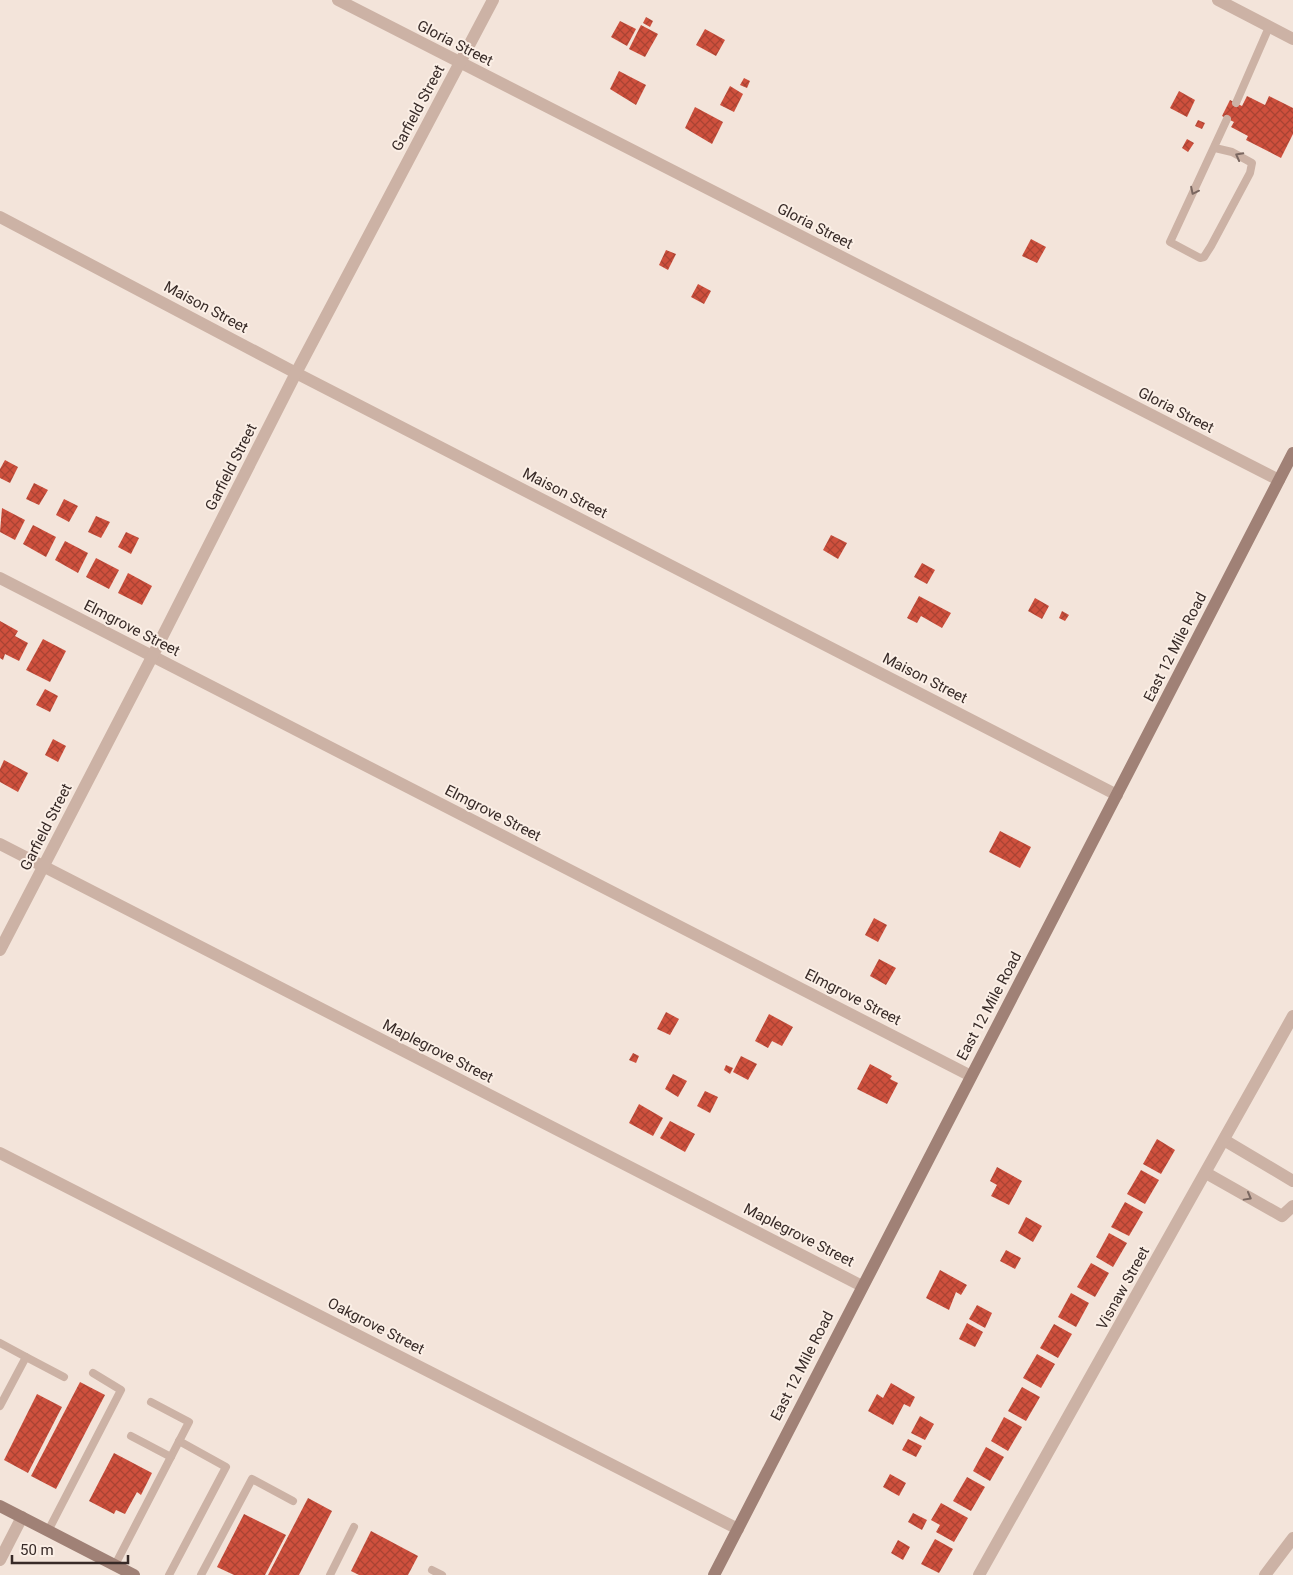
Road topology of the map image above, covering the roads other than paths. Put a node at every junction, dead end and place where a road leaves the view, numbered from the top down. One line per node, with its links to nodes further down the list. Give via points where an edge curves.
1 (338, 0): 6 (street, Gloria Street)
2 (493, 0): 6 (street, Garfield Street)
3 (1218, 0): 4 (street)
4 (1269, 27): 5 (street); 7 (lane)
5 (1292, 38)
6 (460, 64): 11 (street, Garfield Street); 13 (street, Gloria Street)
7 (1236, 103)
8 (1227, 119): 9 (lane)
9 (1215, 148): 9 (lane, one-way to 9, via 1170,242 1200,258 1211,246 1250,173 1252,163 1232,152)
10 (0, 217): 11 (street, Maison Street)
11 (296, 373): 15 (street, Garfield Street); 16 (street, Maison Street)
12 (1293, 453): 13 (main road, East 12 Mile Road)
13 (1279, 480): 16 (main road, East 12 Mile Road)
14 (0, 578): 15 (street, Elmgrove Street)
15 (152, 657): 18 (street, Garfield Street); 21 (street, Elmgrove Street)
16 (1117, 795): 21 (main road, East 12 Mile Road)
17 (0, 844): 18 (street, Maplegrove Street)
18 (44, 867): 19 (street, Garfield Street); 27 (street, Maplegrove Street)
19 (0, 950)
20 (1293, 1016): 22 (street, Visnaw Street)
21 (971, 1076): 27 (main road, East 12 Mile Road)
22 (1224, 1140): 24 (street, Visnaw Street); 25 (street)
23 (0, 1153): 41 (street, Oakgrove Street)
24 (1206, 1173): 26 (street, one-way to 26, via 1282,1216); 53 (street, Visnaw Street)
25 (1293, 1181)
26 (1293, 1206)
27 (862, 1286): 41 (main road, East 12 Mile Road)
28 (0, 1343): 29 (lane)
29 (26, 1357): 31 (lane); 33 (lane)
30 (92, 1373): 42 (lane, via 121,1390)
31 (64, 1377)
32 (151, 1402): 35 (lane, via 189,1422)
33 (0, 1406)
34 (131, 1436): 36 (lane)
35 (179, 1441): 36 (lane); 48 (lane, via 226,1467)
36 (171, 1457): 45 (lane)
37 (293, 1501): 49 (lane, via 252,1479)
38 (0, 1506): 39 (main road)
39 (22, 1517): 42 (main road); 44 (street)
40 (354, 1527): 50 (lane)
41 (738, 1529): 52 (main road, East 12 Mile Road)
42 (48, 1531): 45 (main road)
43 (1293, 1538): 54 (street)
44 (0, 1560)
45 (115, 1565): 47 (main road)
46 (432, 1570): 51 (lane)
47 (134, 1575)
48 (169, 1575)
49 (201, 1575)
50 (330, 1575)
51 (442, 1575)
52 (714, 1575)
53 (980, 1575)
54 (1265, 1575)

